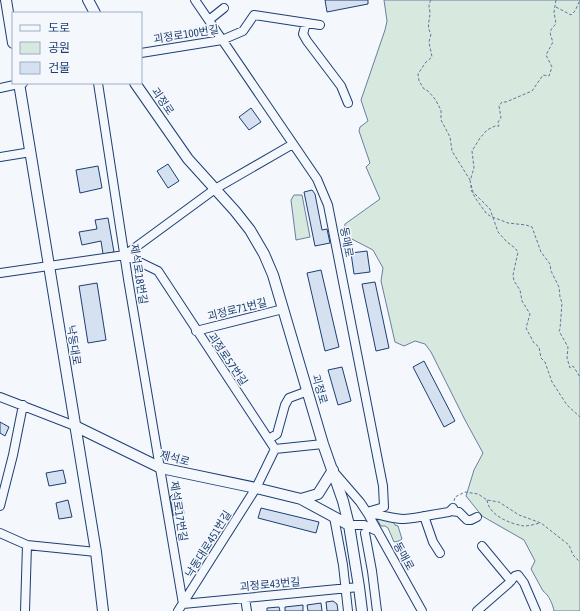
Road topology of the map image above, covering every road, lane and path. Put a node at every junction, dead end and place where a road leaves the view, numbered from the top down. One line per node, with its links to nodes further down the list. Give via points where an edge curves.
1 (6, 0): 16 (main road)
2 (87, 0): 11 (street); 12 (main road)
3 (194, 0): 10 (street, 동매로)
4 (204, 0): 10 (street)
5 (431, 0): 28 (path, via 428,4 428,30 431,34 429,42 432,57 418,74 419,81 441,110 441,120 450,137 452,151)
6 (556, 0): 8 (path)
7 (580, 0): 8 (path, via 571,15)
8 (555, 6): 28 (path, via 556,24 550,33 553,42 546,55 552,67 548,76 543,75 532,91 502,102 499,106 499,126 487,130 472,152 474,168)
9 (224, 8): 13 (street)
10 (201, 9): 13 (street, 동매로)
11 (88, 12)
12 (94, 12)
13 (209, 20): 17 (street, 동매로)
14 (306, 23): 15 (street, 괴정로100번길); 17 (street, 괴정로100번길, via 254,15 242,31); 24 (street, via 303,34 341,86)
15 (320, 25)
16 (12, 37)
17 (222, 40): 18 (street, 괴정로100번길); 25 (street, 동매로)
18 (142, 53)
19 (17, 84): 23 (street)
20 (21, 84): 26 (main road, 낙동대로)
21 (98, 84): 31 (street, 제석로18번길)
22 (136, 84): 29 (main road, 괴정로, via 188,159)
23 (0, 88)
24 (348, 103)
25 (293, 144): 29 (street); 52 (street, 동매로, via 317,178 330,213 383,486 384,507)
26 (31, 152): 27 (street); 32 (main road, 낙동대로)
27 (0, 157)
28 (471, 181): 30 (path, via 473,192 490,209); 30 (path, via 471,190 476,199)
29 (216, 189): 31 (street); 34 (main road, 괴정로, via 250,230 264,254)
30 (493, 218): 36 (path, via 532,227 541,252 550,264 560,287 562,313 559,331 568,347 567,358 570,368 573,366); 40 (path, via 498,232 518,252 513,274 522,301 530,314 526,328 539,347 552,382 567,405)
31 (125, 255): 32 (street); 35 (street, 괴정로57번길, via 158,271); 45 (street, 제석로18번길)
32 (49, 266): 33 (street); 41 (main road, 낙동대로)
33 (0, 273)
34 (284, 309): 35 (street, 괴정로71번길); 37 (main road, 괴정로)
35 (196, 331): 42 (street, 괴정로57번길)
36 (580, 377)
37 (308, 391): 42 (street, via 288,398 277,434); 43 (main road, 괴정로)
38 (0, 397): 39 (street, 제석로)
39 (23, 405): 41 (street, 제석로); 50 (street)
40 (580, 418)
41 (75, 426): 45 (main road, 제석로); 63 (main road, 낙동대로)
42 (269, 439): 44 (street, 괴정로57번길)
43 (323, 444): 44 (street); 46 (main road, 괴정로)
44 (275, 449): 47 (street, 낙동대로451번길)
45 (161, 468): 47 (main road, 제석로); 71 (street, 제석로17번길)
46 (333, 470): 48 (main road, via 318,494); 52 (street, 동매로); 57 (main road, 괴정로)
47 (256, 488): 48 (main road, 제석로); 71 (street, 낙동대로451번길)
48 (301, 499): 54 (main road, 제석로)
49 (487, 500): 51 (path, via 478,494 465,492 455,497); 56 (path, via 499,502 519,515); 56 (path, via 487,505 502,519 525,526)
50 (0, 506)
51 (451, 510): 53 (street); 55 (street, via 459,512 467,520)
52 (368, 513): 53 (street, via 403,519); 58 (street, 동매로)
53 (424, 516): 64 (street, via 433,542)
54 (334, 517): 57 (main road, 제석로); 68 (street)
55 (477, 517)
56 (541, 523): 65 (path, via 569,545 573,555)
57 (349, 525): 58 (street, via 364,525); 67 (main road, 괴정로)
58 (377, 531): 79 (street, 동매로)
59 (0, 533): 61 (street)
60 (365, 533): 78 (street)
61 (27, 545): 63 (street); 72 (street)
62 (482, 546): 66 (street)
63 (96, 552): 73 (main road, 낙동대로)
64 (440, 553)
65 (580, 562)
66 (511, 581): 80 (street); 81 (street, via 518,575)
67 (360, 587): 68 (street, 괴정로43번길); 77 (main road, 괴정로)
68 (345, 588): 69 (street, 괴정로43번길); 76 (street)
69 (246, 598): 70 (street, 괴정로43번길); 75 (street)
70 (205, 602): 71 (street, 괴정로43번길); 74 (street)
71 (180, 607)
72 (25, 611)
73 (103, 611)
74 (204, 611)
75 (247, 611)
76 (348, 611)
77 (362, 611)
78 (377, 611)
79 (422, 611)
80 (477, 611)
81 (536, 611)

